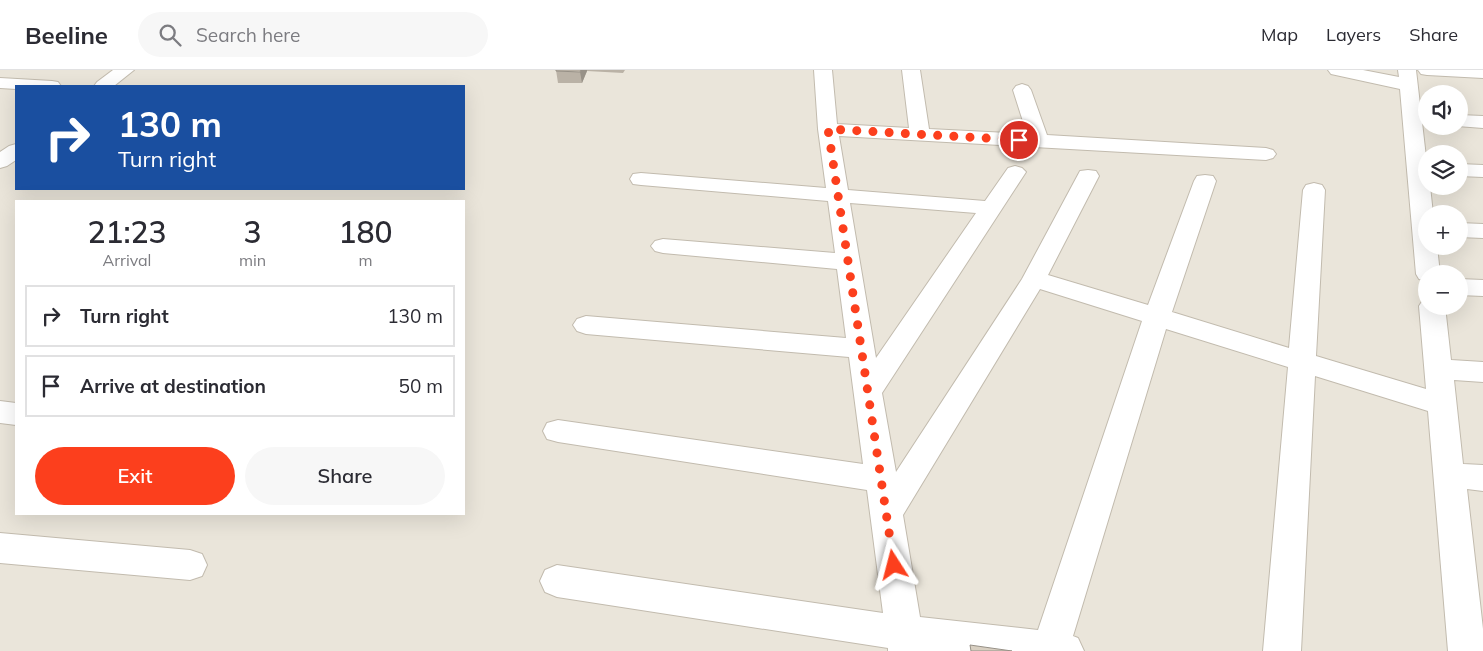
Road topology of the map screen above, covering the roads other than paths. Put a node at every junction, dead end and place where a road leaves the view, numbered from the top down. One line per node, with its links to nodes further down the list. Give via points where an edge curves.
1 (125, 70): 10 (street)
2 (823, 70): 15 (street)
3 (911, 70): 16 (street)
4 (1337, 70): 7 (street)
5 (1427, 70): 6 (street)
6 (1483, 73)
7 (1408, 77): 12 (street)
8 (2, 84): 9 (street)
9 (27, 85)
10 (104, 85)
11 (1022, 90): 17 (street)
12 (1418, 115)
13 (1468, 121): 14 (street)
14 (1483, 122)
15 (828, 129): 16 (street); 28 (street)
16 (920, 134): 17 (street)
17 (1039, 141): 19 (street)
18 (15, 151): 20 (street)
19 (1266, 154)
20 (0, 162)
21 (1468, 170): 22 (street)
22 (1483, 171)
23 (1015, 172): 29 (street)
24 (1088, 176): 34 (street)
25 (641, 179): 28 (street)
26 (1205, 181): 38 (street)
27 (1314, 190): 41 (street)
28 (838, 196): 29 (street); 33 (street)
29 (991, 208): 44 (street)
30 (1468, 230): 31 (street)
31 (1483, 231)
32 (663, 246): 33 (street)
33 (848, 262): 40 (street)
34 (1034, 279): 38 (street); 52 (street)
35 (1468, 287): 36 (street)
36 (1483, 288)
37 (1433, 315): 42 (street)
38 (1157, 317): 41 (street); 57 (street)
39 (586, 324): 40 (street)
40 (861, 349): 44 (street)
41 (1301, 362): 45 (street); 58 (street)
42 (1438, 369): 43 (street); 45 (street)
43 (1483, 372)
44 (868, 392): 51 (street)
45 (1442, 405): 49 (street)
46 (0, 412): 47 (street)
47 (15, 414)
48 (558, 430): 51 (street)
49 (1449, 475): 50 (street); 59 (street)
50 (1483, 478)
51 (881, 479): 52 (street)
52 (886, 514): 56 (street)
53 (0, 548): 54 (street)
54 (190, 565)
55 (557, 581): 56 (street)
56 (906, 642): 57 (street)
57 (1058, 650)
58 (1282, 651)
59 (1467, 651)

